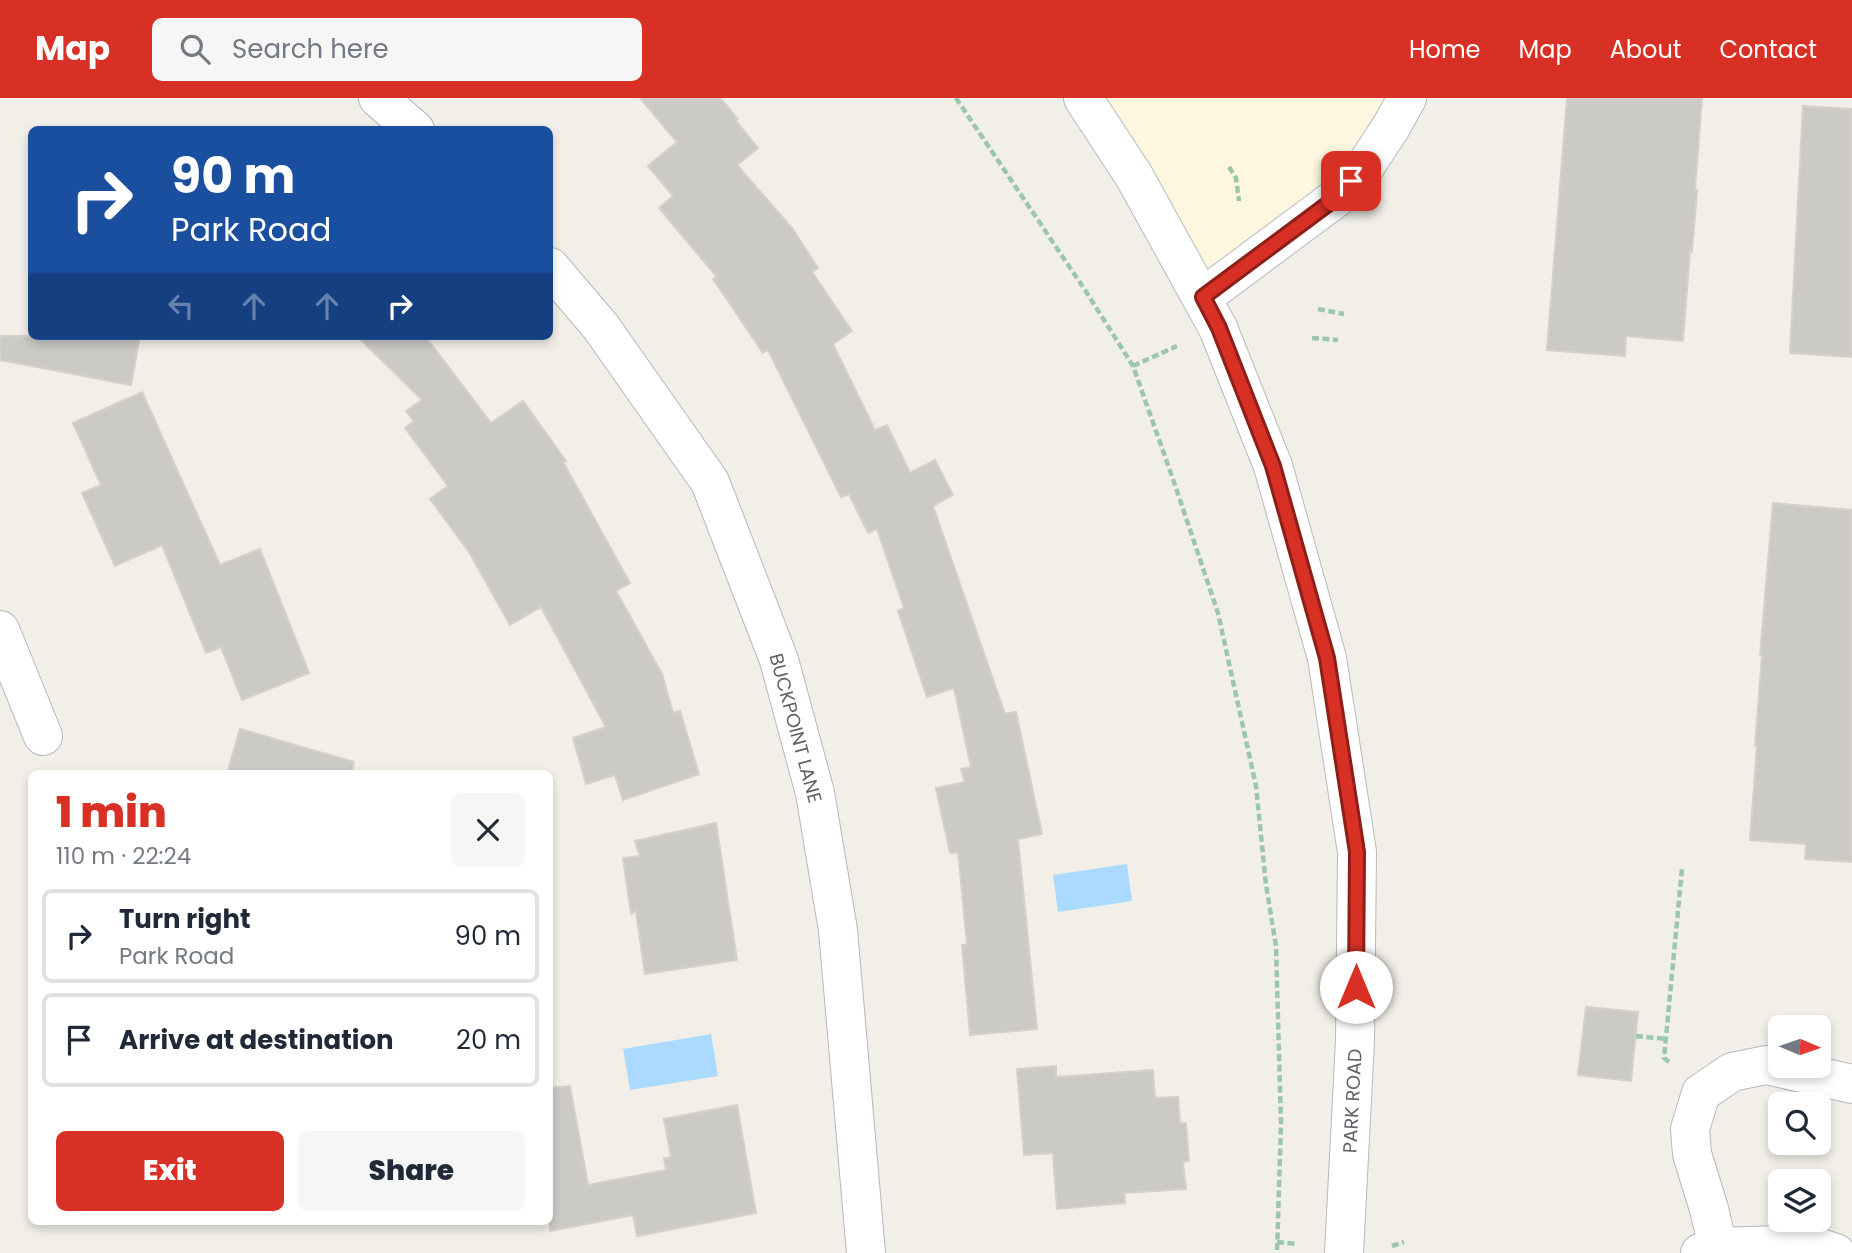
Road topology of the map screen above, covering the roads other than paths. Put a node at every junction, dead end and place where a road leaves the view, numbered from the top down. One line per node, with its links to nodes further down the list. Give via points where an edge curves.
1 (377, 98): 4 (street)
2 (1083, 98): 6 (street, PARK ROAD)
3 (1407, 98): 6 (street, via 1366,165 1336,198)
4 (410, 126)
5 (553, 271): 11 (street, BUCKPOINT LANE, via 601,327 710,482 779,660 816,793 838,930)
6 (1203, 297): 12 (street, PARK ROAD, via 1273,466 1327,658 1357,852 1355,1041)
7 (0, 630): 8 (street)
8 (43, 736)
9 (1852, 1084): 10 (street, via 1766,1065 1732,1072 1701,1093 1690,1129 1692,1154 1709,1209)
10 (1709, 1250): 13 (street, via 1808,1244)
11 (866, 1253)
12 (1344, 1253)
13 (1836, 1253)

